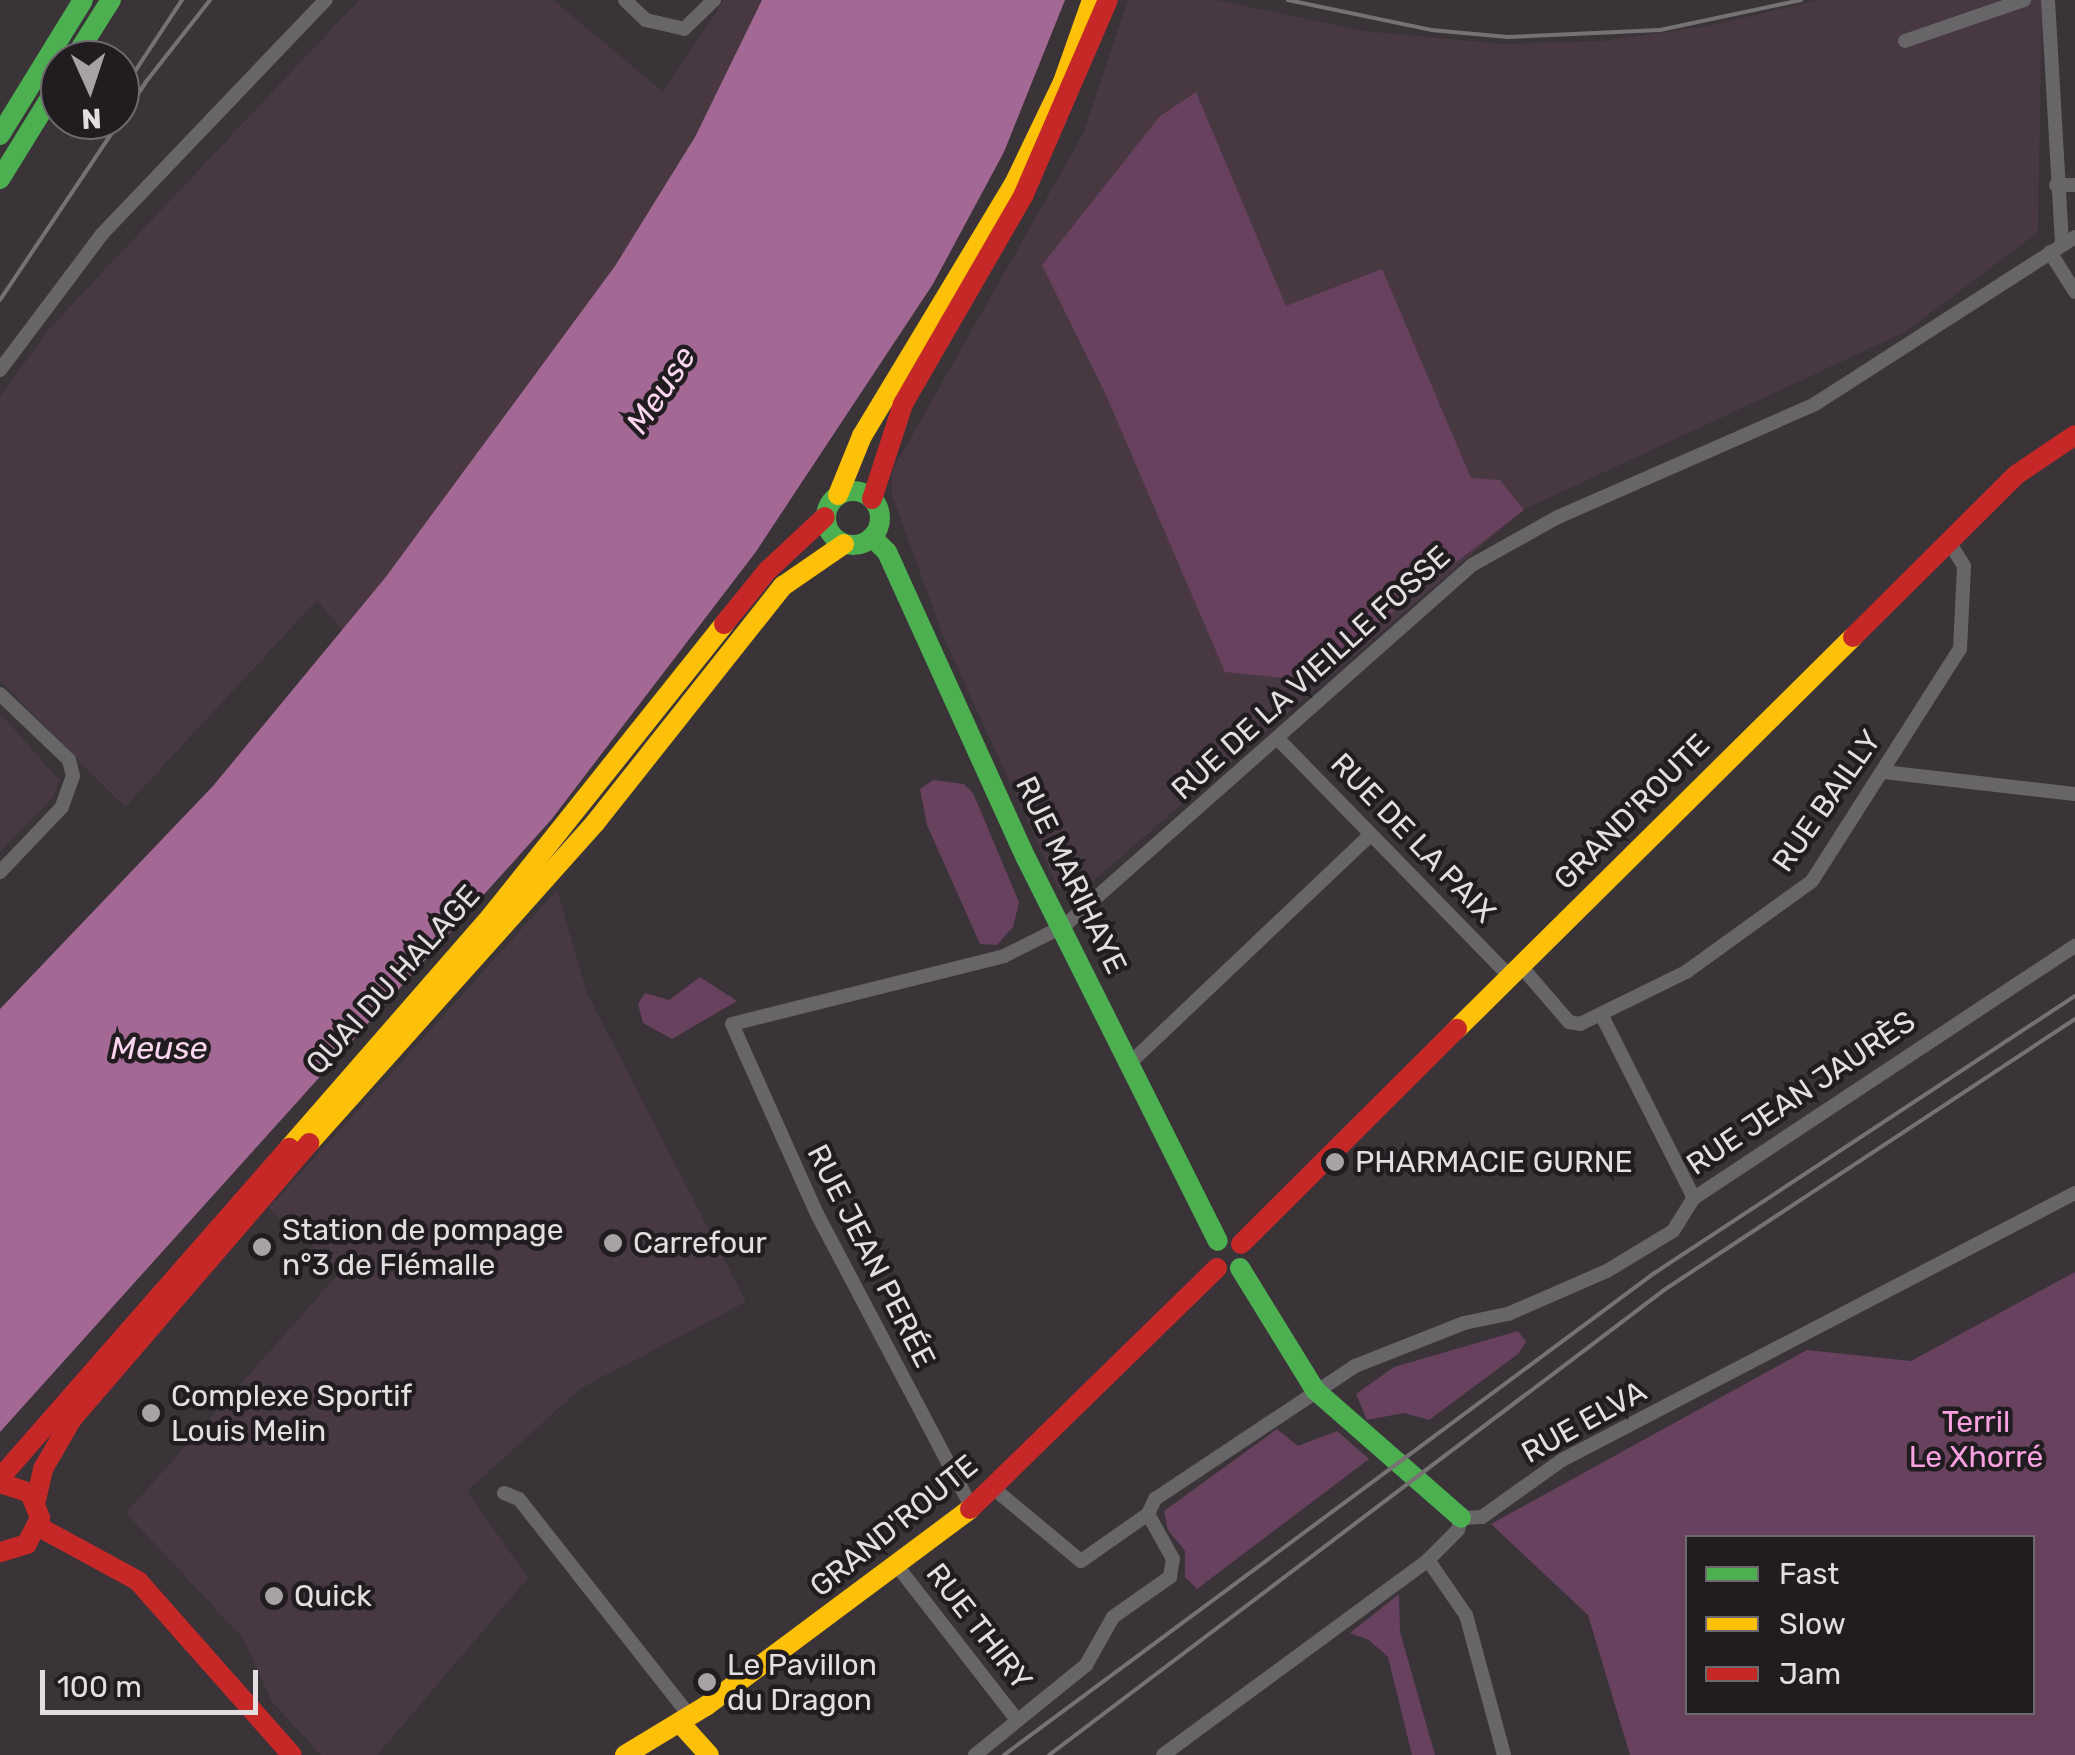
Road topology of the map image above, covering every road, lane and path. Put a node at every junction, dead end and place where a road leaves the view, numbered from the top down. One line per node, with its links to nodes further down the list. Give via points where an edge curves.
1 (82, 0): 13 (main road)
2 (110, 0): 10 (main road)
3 (326, 0): 19 (street, via 102,234)
4 (625, 0): 5 (street, via 664,29 684,29)
5 (714, 0)
6 (1092, 0): 21 (main road, via 1014,184 862,436)
7 (1108, 0): 22 (main road, via 1024,194 902,404)
8 (2024, 0): 11 (street)
9 (2048, 0): 15 (street)
10 (85, 40)
11 (1905, 41)
12 (40, 114): 14 (main road)
13 (0, 135)
14 (0, 179)
15 (2056, 185): 16 (street); 17 (street)
16 (2075, 185)
17 (2062, 245): 18 (street); 28 (street, RUE DE LA VIEILLE FOSSE, via 1814,404 1558,517 1472,565)
18 (2075, 292)
19 (0, 370)
20 (2075, 435): 25 (main road, GRAND'ROUTE, via 2016,475)
21 (838, 495): 22 (main road, via 852,491); 23 (main road)
22 (872, 500): 24 (main road, via 880,522)
23 (825, 517): 26 (main road, via 828,530); 46 (main road, QUAI DU HALAGE, via 767,571 492,915)
24 (872, 536): 26 (main road); 33 (main road, RUE MARIHAYE, via 887,552)
25 (1950, 542): 29 (street, RUE BAILLY, via 1964,566 1960,649); 35 (main road, GRAND'ROUTE)
26 (844, 544): 49 (main road, QUAI DU HALAGE, via 783,586 595,823 216,1246 72,1419 43,1470)
27 (0, 694): 32 (street, via 69,760 73,776 62,807)
28 (1278, 740): 31 (street, RUE DE LA PAIX); 33 (street, RUE DE LA VIEILLE FOSSE)
29 (1884, 772): 30 (street); 36 (street, RUE BAILLY, via 1794,898 1686,972)
30 (2075, 794)
31 (1370, 834): 35 (street, RUE DE LA PAIX); 38 (street)
32 (0, 872)
33 (1064, 926): 37 (street, RUE DE LA VIEILLE FOSSE, via 1004,956); 38 (main road, RUE MARIHAYE)
34 (2075, 946): 40 (street, RUE JEAN JAURÈS)
35 (1514, 970): 36 (street, via 1569,1022); 42 (main road, GRAND'ROUTE)
36 (1602, 1016): 40 (street)
37 (732, 1024): 50 (street, RUE JEAN PERÉE, via 824,1228)
38 (1130, 1063): 41 (main road, RUE MARIHAYE)
39 (2075, 1192): 52 (street, RUE ELVA, via 1562,1460 1482,1517)
40 (1694, 1198): 45 (street, RUE JEAN JAURÈS, via 1672,1231 1608,1270 1508,1314 1410,1342)
41 (1218, 1241): 42 (main road); 43 (main road, via 1211,1259)
42 (1241, 1244): 44 (main road)
43 (1217, 1268): 44 (main road); 47 (main road, GRAND'ROUTE)
44 (1240, 1268): 45 (main road)
45 (1315, 1390): 51 (street, RUE JEAN JAURÈS, via 1156,1500); 52 (main road)
46 (0, 1481): 49 (main road, QUAI DU HALAGE, via 23,1487)
47 (994, 1488): 50 (main road, GRAND'ROUTE); 51 (street, RUE JEAN JAURÈS, via 1080,1561)
48 (504, 1493): 57 (street, via 520,1499)
49 (36, 1500): 53 (main road, QUAI DU HALAGE)
50 (972, 1508): 56 (main road, GRAND'ROUTE)
51 (1148, 1514): 58 (street, via 1173,1559 1170,1577 1112,1617 1086,1665)
52 (1461, 1518): 55 (street, via 1458,1530)
53 (39, 1528): 54 (main road, via 28,1544); 59 (main road, via 138,1582)
54 (0, 1552)
55 (1428, 1560): 63 (street); 64 (street, via 1466,1615)
56 (898, 1567): 57 (main road, GRAND'ROUTE); 58 (street, RUE THIRY)
57 (685, 1720): 60 (main road, GRAND'ROUTE); 61 (main road)
58 (1017, 1720): 62 (street)
59 (292, 1755)
60 (625, 1755)
61 (709, 1755)
62 (975, 1755)
63 (1163, 1755)
64 (1504, 1755)

